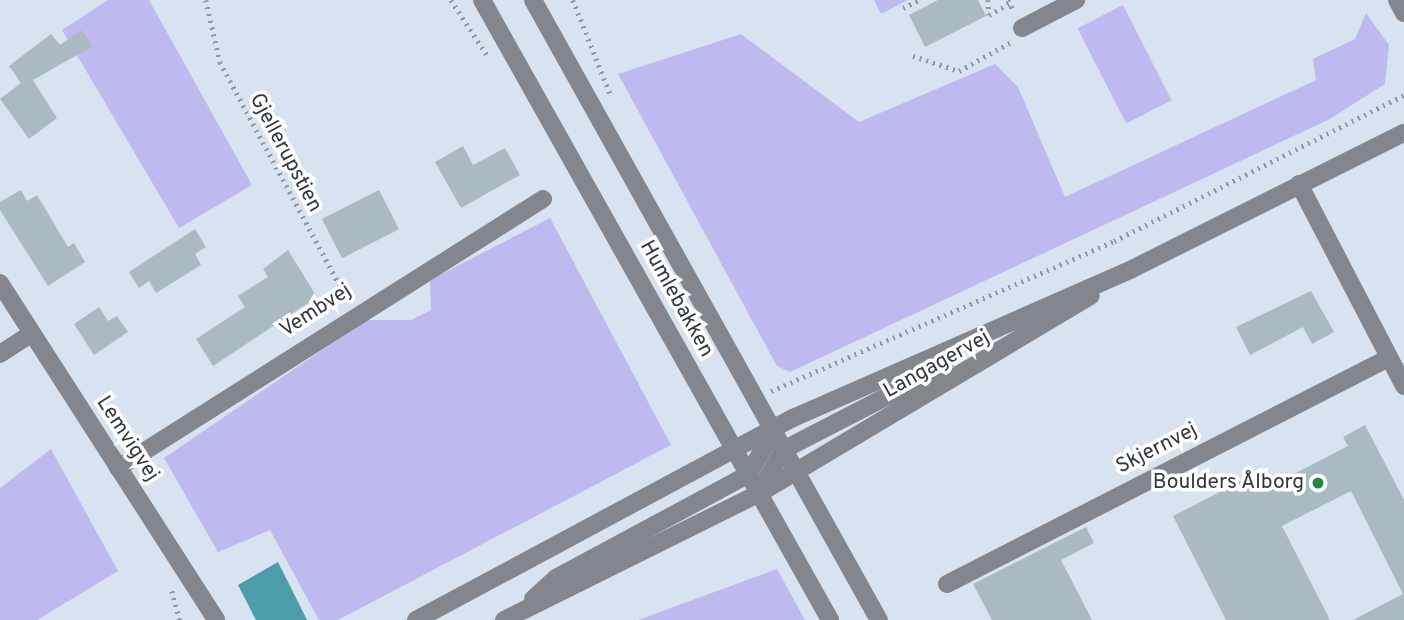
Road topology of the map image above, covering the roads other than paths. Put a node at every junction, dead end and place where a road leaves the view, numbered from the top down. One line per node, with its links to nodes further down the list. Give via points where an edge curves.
1 (482, 0): 19 (street, Humlebakken)
2 (533, 0): 17 (street, Humlebakken)
3 (1076, 0): 6 (street)
4 (1397, 0): 5 (street)
5 (1404, 13)
6 (1022, 28)
7 (1404, 133): 8 (street, Langagervej)
8 (1299, 184): 10 (street, Langagervej); 15 (street)
9 (543, 199): 20 (street, Vembvej, via 355,313)
10 (1132, 269): 13 (street, Langagervej); 21 (street, Langagervej, via 1015,347)
11 (0, 283): 12 (street, Lemvigvej)
12 (32, 333): 14 (street); 20 (street, Lemvigvej)
13 (973, 339): 17 (street, Langagervej); 18 (street, Langagervej, via 928,375)
14 (0, 354)
15 (1389, 358): 16 (street); 24 (street, Skjernvej)
16 (1404, 386)
17 (772, 431): 18 (street, Humlebakken); 19 (street, Langagervej); 22 (street)
18 (783, 450): 21 (street, Humlebakken); 23 (street)
19 (737, 451): 22 (street, Humlebakken); 27 (street, Langagervej)
20 (118, 468): 26 (street, Lemvigvej)
21 (794, 469): 23 (street, Langagervej); 30 (street, Humlebakken)
22 (749, 474): 23 (street, Humlebakken); 25 (street, Langagervej, via 556,578)
23 (760, 493): 25 (street, Langagervej); 29 (street, Humlebakken)
24 (947, 584)
25 (520, 611): 28 (street, Langagervej)
26 (216, 620)
27 (416, 620)
28 (504, 620)
29 (830, 620)
30 (879, 620)

